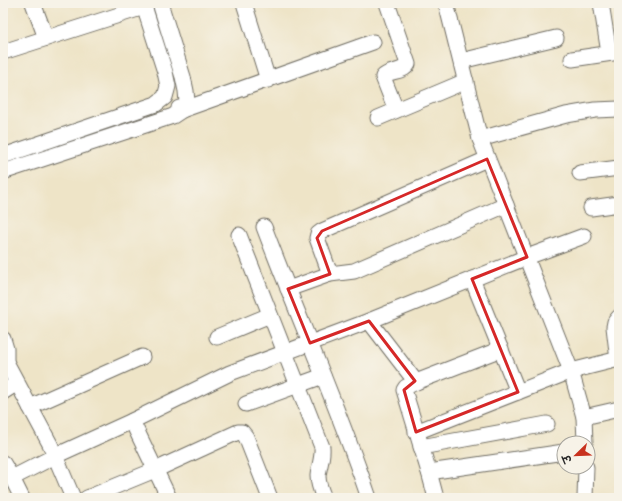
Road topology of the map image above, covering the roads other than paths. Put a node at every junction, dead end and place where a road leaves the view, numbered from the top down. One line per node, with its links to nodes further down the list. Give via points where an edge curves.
1 (33, 3): 8 (street)
2 (160, 3): 19 (street, via 183,77 187,102)
3 (244, 3): 15 (street)
4 (387, 3): 20 (street, via 408,64 405,68 383,77)
5 (446, 3): 14 (street)
6 (601, 3): 12 (street)
7 (144, 5): 8 (street); 17 (street, via 165,72 168,86)
8 (46, 38): 11 (street)
9 (556, 38): 14 (street)
10 (373, 42): 15 (street)
11 (3, 52)
12 (614, 53): 13 (street)
13 (572, 59)
14 (461, 61): 16 (street)
15 (268, 80): 19 (street)
16 (466, 81): 20 (street); 22 (street)
17 (165, 97): 19 (street); 23 (street, via 156,104)
18 (619, 108): 22 (street, via 566,115)
19 (182, 110): 26 (street, via 173,116)
20 (396, 110): 21 (street)
21 (378, 118)
22 (480, 139): 24 (street)
23 (3, 156)
24 (487, 159): 29 (street); 35 (street, via 322,231 317,238)
25 (619, 168): 27 (street)
26 (3, 172)
27 (580, 172)
28 (619, 204): 30 (street)
29 (506, 205): 34 (street); 35 (street, via 354,271)
30 (591, 208)
31 (264, 227): 37 (street)
32 (239, 235): 38 (street)
33 (584, 236): 34 (street)
34 (526, 257): 36 (street); 49 (street)
35 (330, 274): 37 (street)
36 (472, 279): 40 (street); 44 (street)
37 (288, 290): 43 (street)
38 (270, 315): 41 (street); 45 (street)
39 (619, 318): 48 (street, via 614,327)
40 (369, 321): 43 (street); 51 (street)
41 (217, 337)
42 (3, 339): 47 (street, via 6,349)
43 (310, 343): 45 (street); 50 (street)
44 (501, 349): 51 (street); 55 (street)
45 (285, 351): 53 (street); 60 (street, via 218,378)
46 (142, 357): 57 (street)
47 (5, 360): 52 (street)
48 (619, 360): 49 (street)
49 (571, 371): 55 (street); 59 (street)
50 (323, 376): 53 (street); 78 (street)
51 (416, 382): 62 (street, via 404,390)
52 (17, 384): 54 (street); 57 (street)
53 (298, 385): 56 (street); 77 (street, via 322,447 318,475)
54 (3, 392)
55 (518, 392): 62 (street)
56 (246, 404)
57 (30, 407): 66 (street)
58 (619, 409): 59 (street)
59 (584, 417): 63 (street)
60 (132, 421): 66 (street); 68 (street)
61 (547, 424): 64 (street)
62 (416, 432): 64 (street)
63 (585, 435)
64 (421, 447): 69 (street)
65 (556, 453): 69 (street)
66 (55, 456): 71 (street); 74 (street)
67 (3, 463): 71 (street)
68 (156, 470): 72 (street, via 233,433 242,432 246,437); 75 (street); 76 (street)
69 (429, 472): 79 (street)
70 (586, 475): 80 (street)
71 (12, 478): 73 (street)
72 (265, 496)
73 (22, 498)
74 (73, 498)
75 (87, 498)
76 (169, 498)
77 (324, 498)
78 (369, 498)
79 (436, 498)
80 (585, 498)

